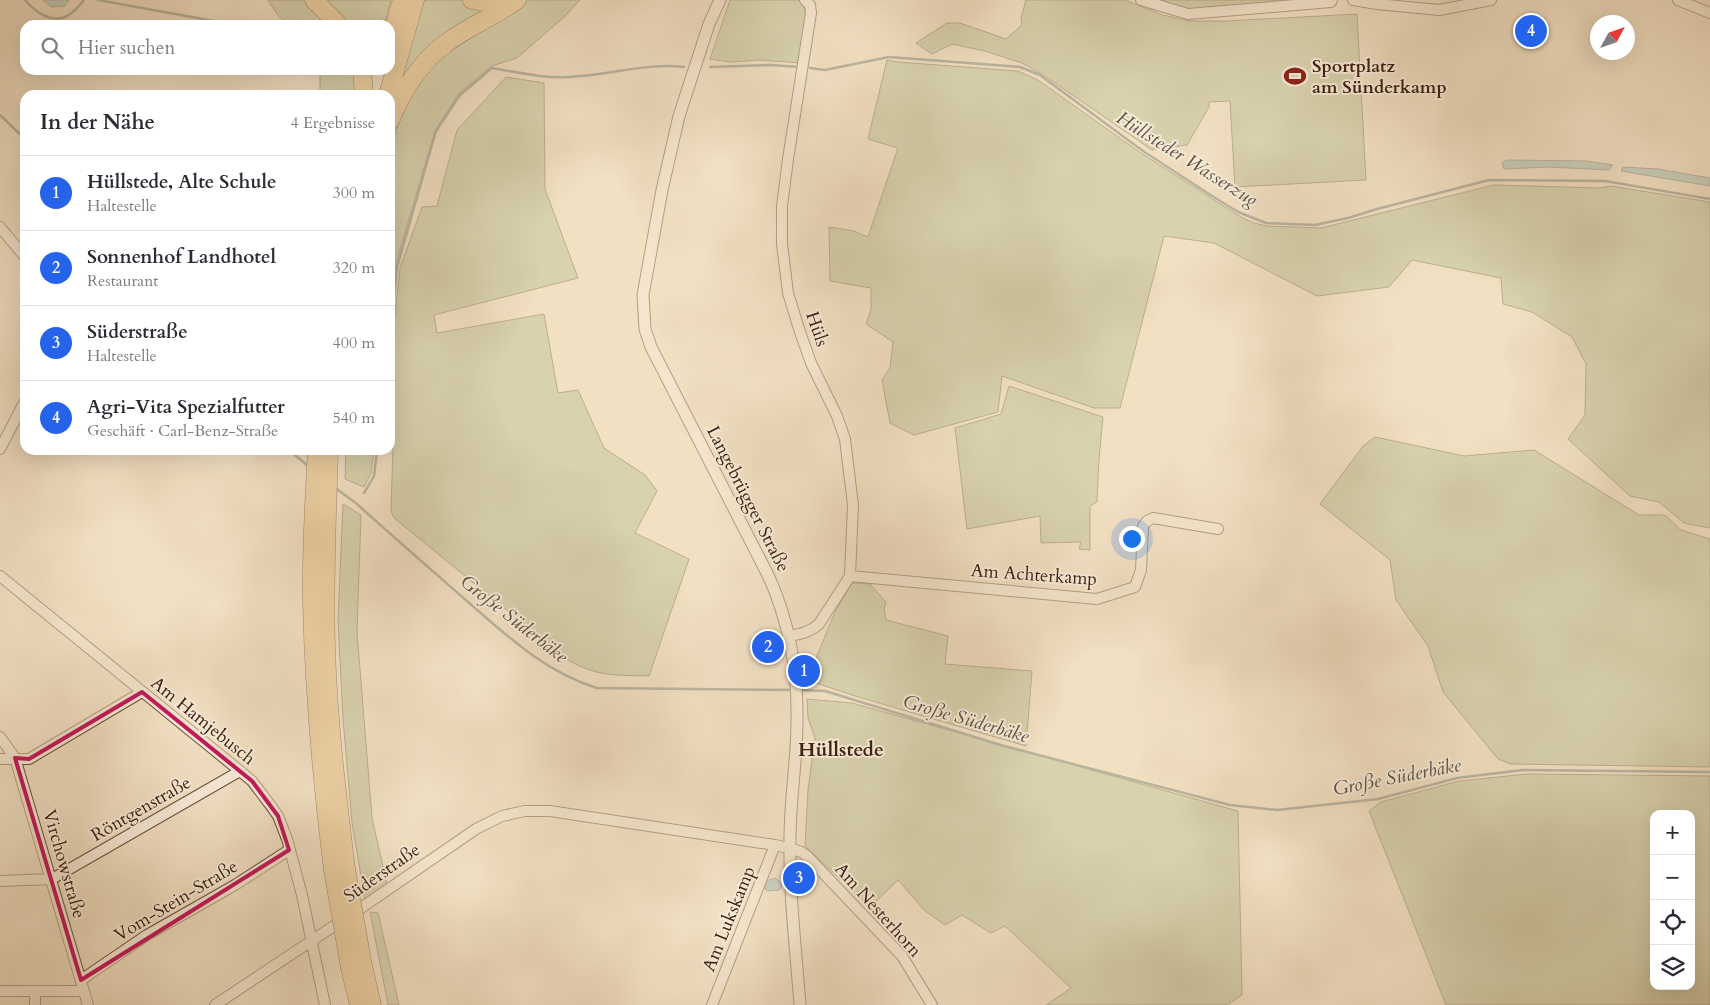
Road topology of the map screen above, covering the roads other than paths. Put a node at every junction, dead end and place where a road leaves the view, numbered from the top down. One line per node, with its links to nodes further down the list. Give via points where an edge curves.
1 (314, 0): 16 (highway)
2 (402, 0): 17 (highway)
3 (415, 0): 19 (highway)
4 (472, 0): 5 (highway, via 492,4)
5 (510, 0)
6 (516, 0): 26 (highway, via 445,44 429,58 407,85)
7 (714, 0): 18 (street, Langebrügger Straße)
8 (720, 0): 18 (street, Langebrügger Straße)
9 (1141, 0): 10 (street, via 1188,14)
10 (1332, 0)
11 (1353, 0): 12 (street, via 1439,10)
12 (1490, 0)
13 (1678, 0): 15 (street)
14 (810, 2): 36 (street, Hüls, via 782,206 782,244 788,293 799,329 811,363 837,416 847,449 853,505)
15 (1710, 13)
16 (333, 20)
17 (395, 24)
18 (709, 24): 37 (street, Langebrügger Straße, via 664,180 643,295 645,329 660,368 769,577)
19 (395, 70)
20 (362, 75): 23 (highway)
21 (382, 75): 24 (highway)
22 (394, 75): 25 (highway)
23 (364, 90)
24 (377, 90)
25 (389, 90)
26 (395, 109)
27 (0, 227): 28 (street)
28 (20, 251)
29 (20, 411): 30 (street)
30 (0, 449)
31 (317, 455): 33 (highway)
32 (329, 455): 33 (highway)
33 (320, 507): 49 (highway, bridge, via 339,870)
34 (1218, 529): 36 (street, Am Achterkamp, via 1152,518 1143,526 1142,570 1135,587 1098,599)
35 (0, 576): 38 (street, Am Hamjebusch)
36 (850, 576): 37 (street, via 819,624 805,633)
37 (790, 636): 44 (street, Langebrügger Straße, via 797,700)
38 (142, 692): 40 (street, via 29,759); 42 (street, Am Hamjebusch)
39 (0, 737): 40 (street, Virchowstraße)
40 (15, 758): 41 (street); 46 (street, Virchowstraße)
41 (0, 759)
42 (240, 771): 45 (street, Am Hamjebusch, via 261,791 278,816); 46 (street, Röntgenstraße)
43 (775, 845): 44 (street, Süderstraße); 48 (street, Süderstraße, via 550,811 525,811 502,816 476,829); 59 (street, Am Lukskamp)
44 (790, 848): 60 (street, Langebrügger Straße); 61 (street, Am Nesterhorn, via 807,856 902,956)
45 (289, 850): 48 (street, Am Hamjebusch); 50 (street, Vom-Stein-Straße, via 147,935)
46 (52, 879): 47 (street, Röntgenstraße); 50 (street, Virchowstraße)
47 (0, 881)
48 (311, 941): 55 (street, Süderstraße); 56 (street, Am Hamjebusch)
49 (356, 964): 57 (highway); 58 (highway)
50 (82, 986): 52 (street); 54 (street, Virchowstraße)
51 (0, 991): 52 (street)
52 (35, 991): 53 (street)
53 (35, 1005)
54 (88, 1005)
55 (215, 1005)
56 (325, 1005)
57 (359, 1005)
58 (372, 1005)
59 (712, 1005)
60 (800, 1005)
61 (932, 1005)

